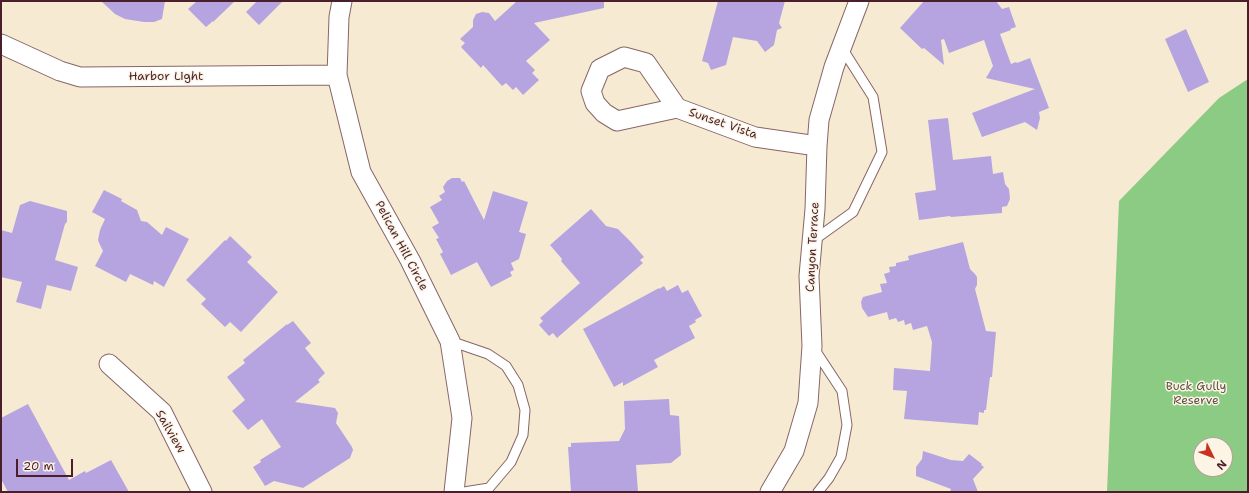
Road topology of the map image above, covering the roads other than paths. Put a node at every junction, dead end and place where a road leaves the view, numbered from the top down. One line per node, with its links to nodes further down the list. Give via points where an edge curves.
1 (342, 1): 5 (street, Pelican Hill Circle)
2 (859, 1): 4 (street, Canyon Terrace)
3 (1, 44): 5 (street, Harbor Light, via 60,71 80,77)
4 (842, 48): 7 (street, Canyon Terrace, via 819,120); 8 (lane, via 873,97 882,152 852,212)
5 (337, 75): 9 (street, Pelican Hill Circle, via 361,172 410,260)
6 (677, 108): 7 (street, Sunset Vista, via 755,137)
7 (817, 146): 8 (street, Canyon Terrace)
8 (812, 241): 10 (street, Canyon Terrace, via 809,276)
9 (450, 341): 13 (street, Pelican Hill Circle, via 462,418); 14 (lane, via 488,354 506,366 518,385 526,410 523,435 511,462 489,488)
10 (812, 346): 15 (street, Canyon Terrace, via 808,403 794,451); 16 (lane, via 842,391 847,425 840,457)
11 (109, 364): 12 (street, Sailview, via 162,412)
12 (202, 492)
13 (454, 492)
14 (464, 492)
15 (770, 492)
16 (818, 492)

